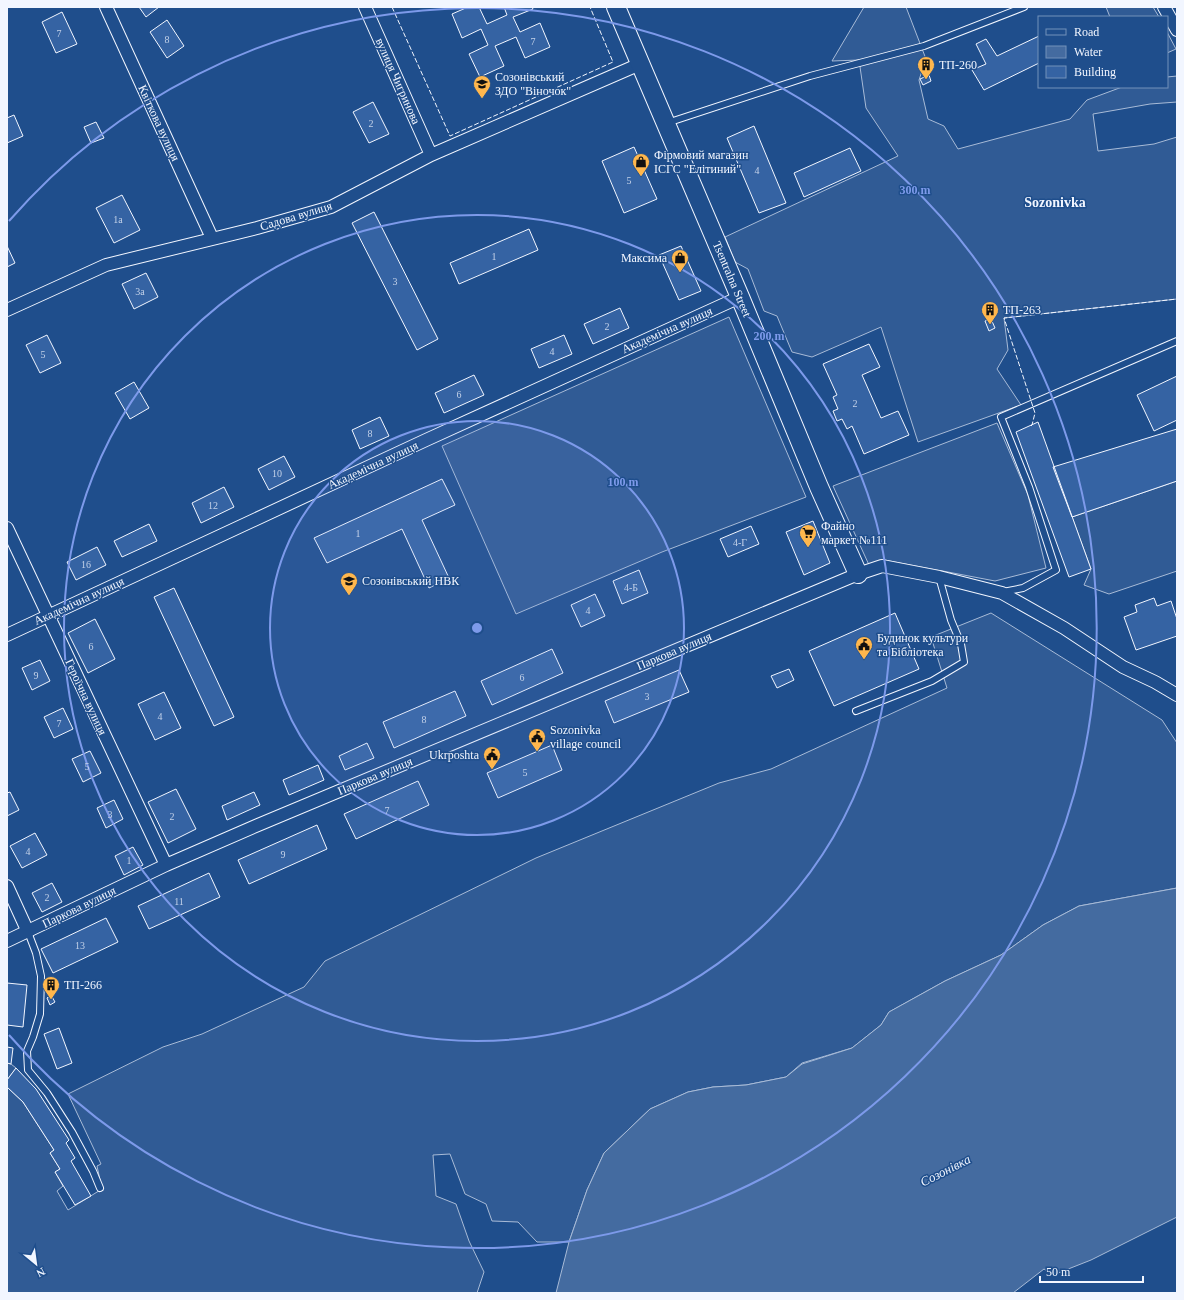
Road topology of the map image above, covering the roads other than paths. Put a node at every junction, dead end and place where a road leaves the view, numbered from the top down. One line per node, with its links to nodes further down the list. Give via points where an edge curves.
1 (106, 7): 10 (street, Квіткова вулиця)
2 (365, 7): 9 (street, вулиця Чигринова)
3 (616, 7): 7 (street, Tsentralna Street)
4 (1024, 7): 8 (lane, via 924,46 810,76)
5 (1164, 7): 6 (street)
6 (1177, 30)
7 (640, 64): 8 (street, Tsentralna Street); 9 (street, Садова вулиця)
8 (665, 124): 11 (street, Tsentralna Street)
9 (431, 155): 10 (street, Садова вулиця, via 331,206 257,228)
10 (212, 238): 12 (street, Садова вулиця, via 106,265)
11 (740, 297): 15 (street, Tsentralna Street); 18 (street, Академічна вулиця)
12 (7, 310)
13 (1177, 341): 17 (lane, via 1001,417 1029,487 1056,570 1023,588)
14 (7, 528): 18 (street, Героїчна вулиця)
15 (858, 574): 16 (street, Паркова вулиця, via 882,566); 22 (street, Паркова вулиця)
16 (939, 577): 17 (street, Паркова вулиця); 21 (lane, via 951,620 961,644 964,662 932,681)
17 (1002, 593): 20 (street, Паркова вулиця, via 1064,628 1123,667)
18 (49, 616): 19 (street, Академічна вулиця); 22 (street, Героїчна вулиця)
19 (7, 635)
20 (1177, 696)
21 (856, 711)
22 (166, 865): 24 (street, Паркова вулиця)
23 (7, 886): 24 (street)
24 (28, 932): 25 (street, Паркова вулиця); 26 (lane, via 42,976 40,1014 26,1051 28,1070 47,1093 72,1132)
25 (7, 941)
26 (100, 1188)

